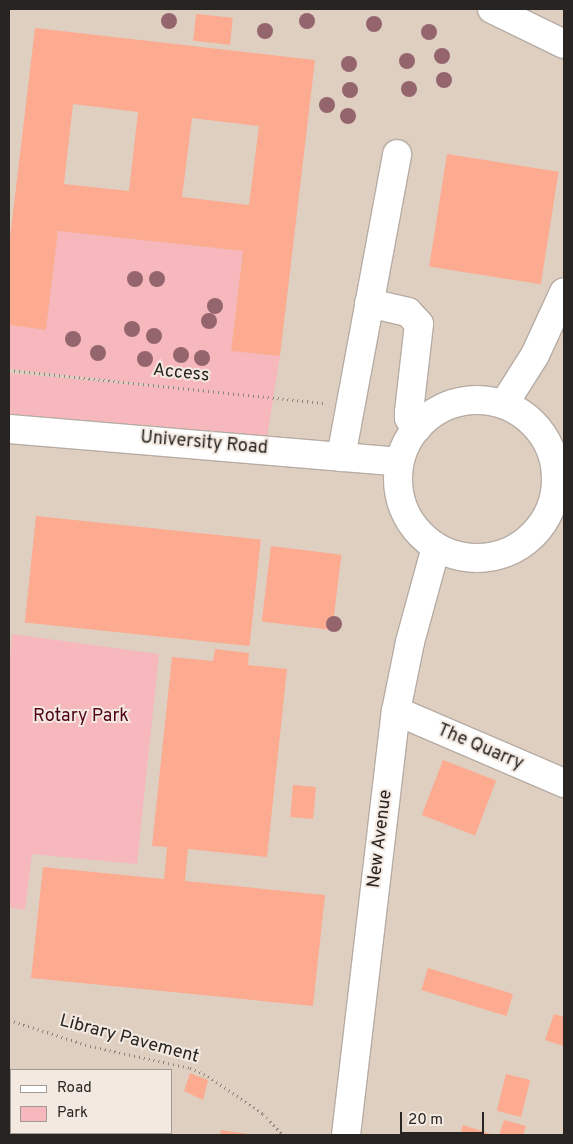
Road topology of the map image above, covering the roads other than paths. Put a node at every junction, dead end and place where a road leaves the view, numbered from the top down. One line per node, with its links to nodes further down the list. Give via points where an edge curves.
1 (492, 9): 2 (lane)
2 (564, 44)
3 (397, 154): 5 (lane)
4 (564, 292): 6 (lane, via 535,355)
5 (370, 303): 8 (lane, via 408,312 419,324 409,412 409,418); 10 (lane)
6 (504, 404): 8 (lane, via 478,400 451,404 427,417); 9 (lane)
7 (9, 428): 10 (lane, University Road)
8 (417, 428): 11 (lane, via 409,437)
9 (553, 435): 12 (lane, via 552,452)
10 (341, 457): 11 (lane, University Road)
11 (399, 462): 13 (lane, via 397,486 403,510 417,532)
12 (559, 500): 13 (lane, via 527,540 506,553 482,558 458,556)
13 (436, 547): 14 (lane, New Avenue, via 410,642)
14 (396, 711): 15 (lane, The Quarry); 16 (lane, New Avenue)
15 (564, 783)
16 (346, 1135)

